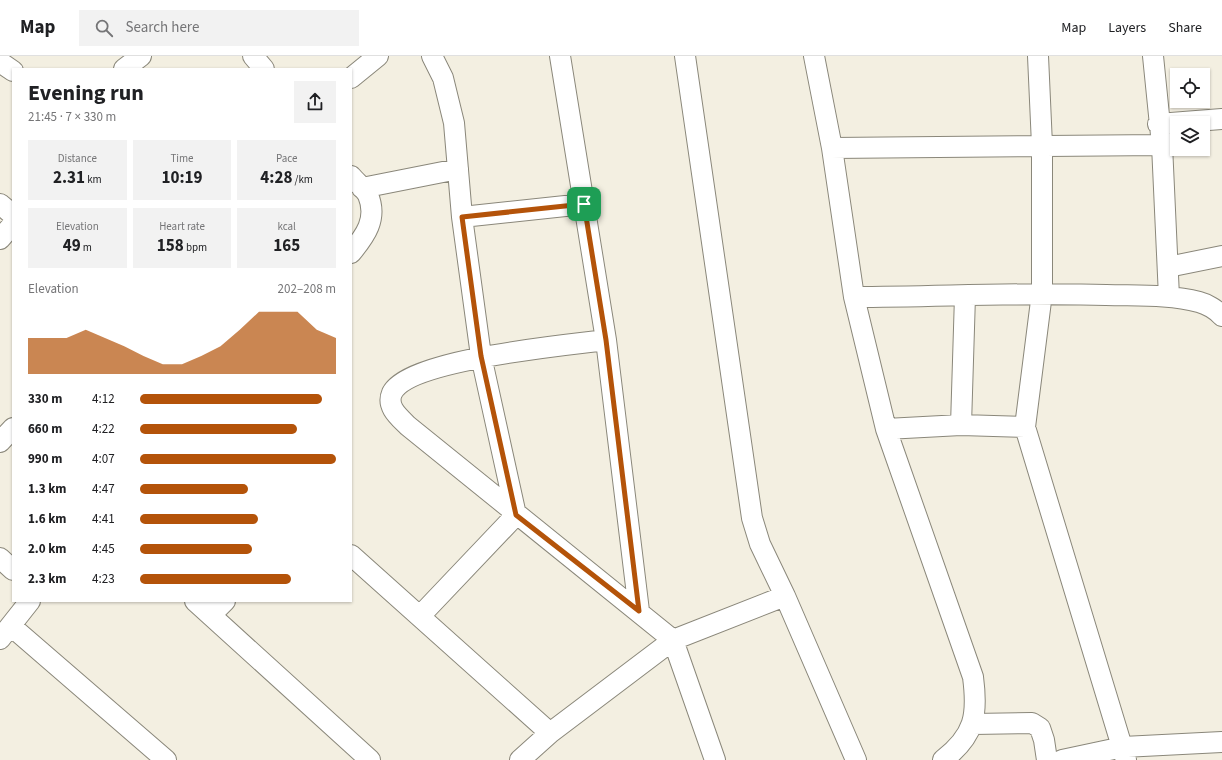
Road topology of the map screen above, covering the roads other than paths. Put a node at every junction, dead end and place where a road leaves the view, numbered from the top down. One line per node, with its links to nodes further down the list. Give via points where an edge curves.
1 (8, 56): 11 (street)
2 (141, 56): 12 (street)
3 (253, 56): 13 (street)
4 (378, 56): 15 (street)
5 (432, 56): 21 (street, via 443,78 454,123)
6 (560, 56): 24 (street)
7 (685, 56): 48 (street, via 752,518 760,544)
8 (814, 56): 20 (street)
9 (1038, 56): 19 (street)
10 (1153, 56): 17 (street)
11 (0, 62): 14 (street)
12 (125, 68)
13 (263, 68)
14 (12, 70)
15 (352, 77)
16 (1222, 120): 17 (street)
17 (1158, 124): 18 (street)
18 (1162, 144): 19 (street); 31 (street)
19 (1042, 145): 20 (street); 32 (street)
20 (832, 148): 34 (street)
21 (458, 169): 22 (street); 26 (street)
22 (356, 182): 29 (street, via 368,195 372,218 366,234)
23 (0, 204): 25 (street)
24 (584, 204): 26 (street); 37 (street)
25 (12, 214)
26 (462, 217): 38 (street)
27 (12, 225): 28 (street)
28 (0, 239)
29 (352, 252)
30 (1222, 256): 31 (street)
31 (1168, 267): 35 (street)
32 (1042, 293): 33 (street); 35 (street); 40 (street)
33 (965, 296): 34 (street); 39 (street)
34 (854, 297): 42 (street)
35 (1169, 297): 36 (street, via 1200,302)
36 (1222, 316)
37 (606, 340): 38 (street); 52 (street)
38 (481, 356): 44 (street); 44 (street, via 425,373 400,384 392,393 390,404 396,415 408,426)
39 (961, 425): 40 (street); 42 (street)
40 (1025, 427): 60 (street)
41 (12, 429): 43 (street)
42 (886, 429): 57 (street, via 974,677 976,700)
43 (0, 442)
44 (516, 515): 52 (street); 54 (street)
45 (352, 556): 54 (street)
46 (0, 558): 47 (street)
47 (12, 569)
48 (785, 596): 56 (street); 65 (street)
49 (29, 602): 55 (street)
50 (196, 602): 53 (street)
51 (224, 602): 53 (street)
52 (639, 611): 56 (street)
53 (211, 614): 62 (street)
54 (420, 616): 58 (street)
55 (5, 633): 61 (street)
56 (673, 640): 58 (street); 64 (street)
57 (973, 724): 66 (street, via 962,741); 67 (street, via 1032,723 1040,728)
58 (550, 733): 63 (street)
59 (1222, 742): 60 (street)
60 (1124, 753): 68 (street)
61 (166, 760)
62 (370, 760)
63 (520, 760)
64 (715, 760)
65 (856, 760)
66 (943, 760)
67 (1047, 760)
68 (1062, 760)

